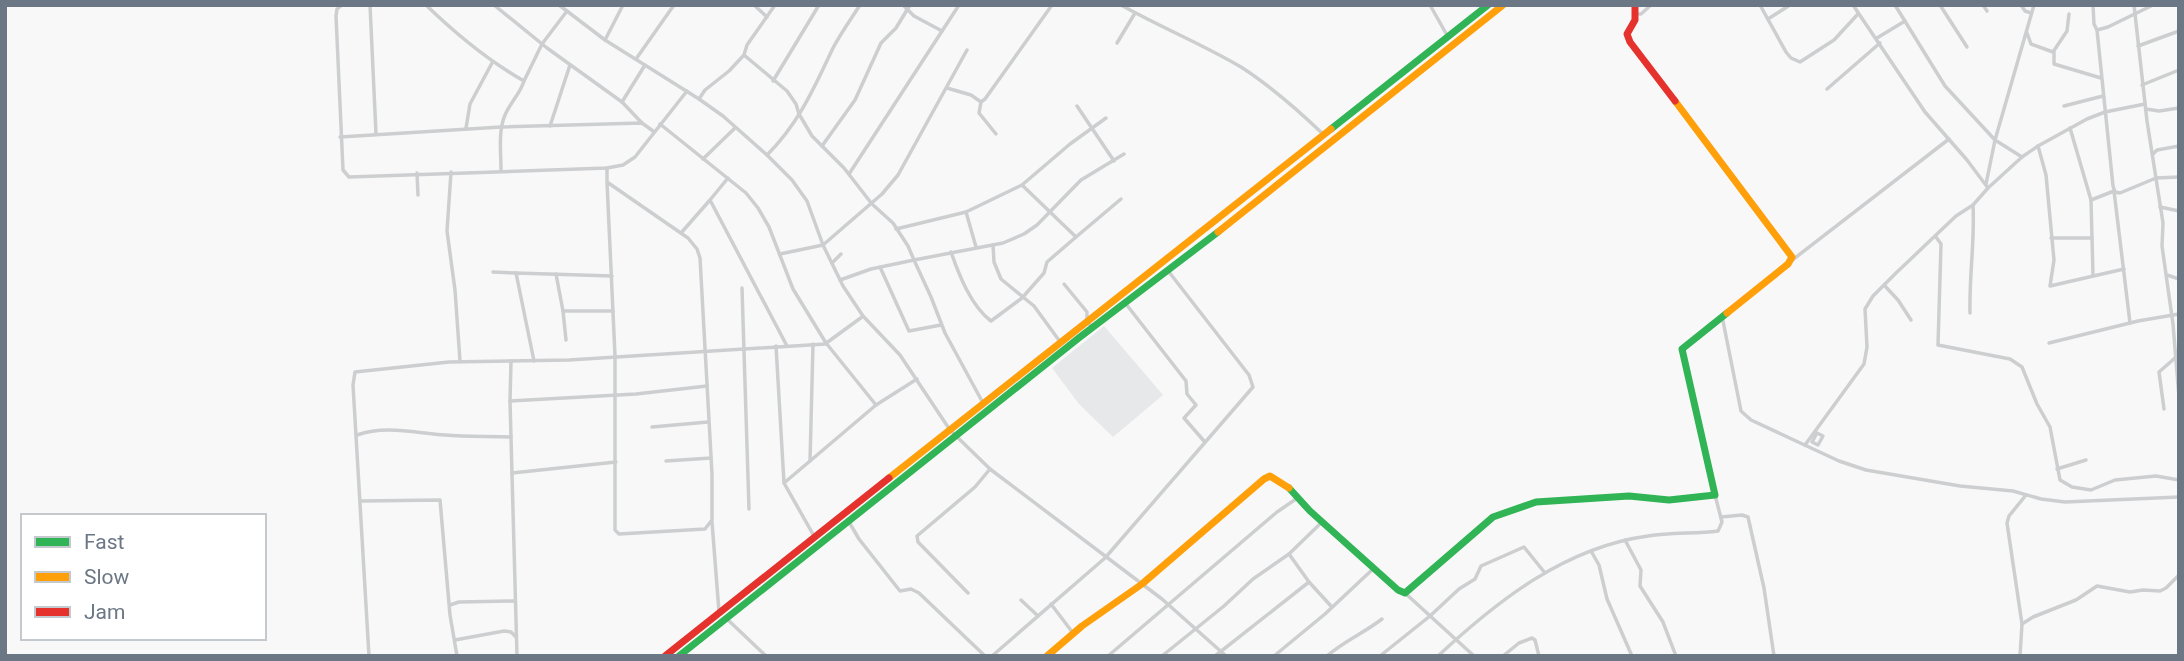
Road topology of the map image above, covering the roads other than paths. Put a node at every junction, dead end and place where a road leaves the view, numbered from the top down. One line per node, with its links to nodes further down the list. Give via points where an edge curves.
1 (342, 5): 94 (street, via 335,16)
2 (370, 5): 91 (street)
3 (426, 5): 58 (street)
4 (494, 5): 51 (street)
5 (559, 5): 32 (street)
6 (623, 5): 48 (street)
7 (674, 5): 57 (street)
8 (754, 5): 40 (street)
9 (775, 5): 40 (street)
10 (819, 5): 65 (street)
11 (860, 5): 80 (street)
12 (959, 5): 45 (street)
13 (1052, 5): 74 (street)
14 (1121, 5): 34 (street)
15 (1430, 5): 47 (street)
16 (1503, 5): 66 (main road)
17 (1635, 5): 36 (main road)
18 (1651, 5): 36 (street)
19 (1760, 5): 41 (street)
20 (1790, 5): 41 (street)
21 (1853, 5): 37 (street)
22 (1895, 5): 42 (street)
23 (1940, 5): 53 (street)
24 (1983, 5): 33 (street)
25 (2021, 5): 35 (street)
26 (2034, 5): 35 (street)
27 (2093, 5): 44 (street)
28 (2134, 5): 39 (street)
29 (2154, 5): 39 (street)
30 (907, 6): 45 (street, via 914,16); 97 (street, via 896,28 881,43 855,100)
31 (1484, 7): 47 (main road)
32 (567, 11): 48 (street); 51 (street)
33 (1987, 11)
34 (1135, 13): 50 (street); 93 (street, via 1242,68)
35 (2031, 13): 43 (street)
36 (1636, 14): 143 (main road, via 1628,31 1630,42)
37 (1858, 14): 41 (street, via 1834,40 1800,62 1786,52); 49 (street)
38 (2069, 14): 55 (street, via 2067,32)
39 (2135, 14): 44 (street); 52 (street)
40 (767, 17): 56 (street)
41 (1768, 19)
42 (1905, 21): 49 (street); 96 (street, via 1945,86)
43 (2027, 27): 55 (street, via 2031,44); 96 (street)
44 (2097, 30): 63 (street)
45 (942, 31): 112 (street)
46 (2179, 32): 52 (street)
47 (1448, 37): 62 (main road)
48 (605, 40): 57 (street)
49 (1878, 41): 69 (street); 95 (street, via 1925,112)
50 (1117, 43)
51 (542, 44): 59 (street); 64 (street)
52 (2138, 46): 67 (street)
53 (1967, 47)
54 (967, 50): 68 (street)
55 (2054, 51): 63 (street, via 2054,64)
56 (744, 55): 65 (street); 72 (street)
57 (636, 59): 60 (street)
58 (492, 63): 64 (street); 89 (street, via 470,104)
59 (570, 65): 73 (street); 84 (street)
60 (645, 65): 70 (street); 73 (street)
61 (2179, 70): 67 (street)
62 (1398, 77): 66 (main road); 93 (main road)
63 (2101, 78): 71 (street)
64 (524, 81): 85 (street)
65 (773, 81): 80 (street, via 793,97)
66 (1405, 84): 147 (main road)
67 (2143, 85): 77 (street)
68 (947, 88): 74 (street); 124 (street, via 898,175)
69 (1827, 89)
70 (687, 91): 72 (street); 83 (street)
71 (2103, 96): 76 (street); 79 (street)
72 (699, 99): 86 (street)
73 (622, 102): 82 (street)
74 (981, 102): 92 (street, via 979,113)
75 (1077, 106): 87 (street)
76 (2064, 106)
77 (2145, 107): 78 (street, via 2159,111); 79 (street); 100 (street)
78 (2179, 108)
79 (2105, 113): 88 (street); 119 (street)
80 (799, 114): 97 (street); 104 (street)
81 (1106, 118): 87 (street)
82 (642, 123): 84 (street); 90 (street)
83 (660, 124): 90 (street); 106 (street)
84 (550, 126): 85 (street)
85 (501, 127): 89 (street); 109 (street)
86 (736, 128): 104 (street); 106 (street)
87 (1092, 128): 107 (street); 117 (street)
88 (2070, 128): 98 (street); 123 (street)
89 (466, 129): 91 (street)
90 (654, 131): 108 (street, via 630,162)
91 (376, 134): 94 (street)
92 (996, 134)
93 (1324, 135): 170 (main road)
94 (340, 137): 111 (street, via 343,170 349,177)
95 (1949, 139): 118 (street); 143 (street)
96 (1995, 140): 105 (street); 118 (street)
97 (822, 146): 112 (street)
98 (2038, 146): 105 (street); 134 (street, via 2046,176)
99 (2179, 146): 101 (street)
100 (2151, 148): 101 (street); 103 (street)
101 (2157, 150): 103 (street)
102 (1124, 154): 107 (street)
103 (2153, 154): 115 (street)
104 (766, 155): 136 (street, via 807,201)
105 (2022, 157): 118 (street)
106 (702, 159): 114 (street)
107 (1114, 161): 129 (street, via 1081,180)
108 (607, 168): 109 (street); 116 (street)
109 (501, 170): 110 (street)
110 (451, 172): 111 (street); 183 (street, via 447,231)
111 (417, 173): 120 (street)
112 (849, 174): 124 (street)
113 (2179, 177): 115 (street)
114 (728, 178): 122 (street); 140 (street, via 758,208)
115 (2156, 178): 119 (street); 126 (street)
116 (607, 182): 131 (street); 153 (street)
117 (1022, 185): 128 (street); 129 (street)
118 (1987, 186): 125 (street)
119 (2115, 191): 123 (street); 146 (street)
120 (418, 195)
121 (1121, 199): 132 (street)
122 (710, 200): 131 (street); 178 (street)
123 (2091, 200): 135 (street)
124 (872, 204): 130 (street); 136 (street)
125 (1973, 205): 133 (street); 163 (street)
126 (2161, 207): 127 (street); 152 (street)
127 (2179, 211)
128 (966, 212): 130 (street); 138 (street)
129 (1048, 212): 132 (street); 137 (street, via 1024,234)
130 (896, 229): 142 (street)
131 (681, 233): 180 (street, via 700,258)
132 (1076, 237): 159 (street, via 1047,262 1044,273)
133 (1936, 237): 157 (street); 207 (street, via 1941,244 1938,345 2010,359 2022,367 2050,427)
134 (2050, 238): 135 (street); 151 (street, via 2054,260 2050,286)
135 (2092, 238): 151 (street)
136 (823, 245): 140 (street); 144 (street)
137 (993, 245): 138 (street); 159 (street, via 1001,279)
138 (976, 248): 139 (street)
139 (951, 252): 142 (street); 159 (street, via 958,273 991,321)
140 (780, 254): 174 (street, via 793,289)
141 (841, 254): 144 (street)
142 (914, 260): 145 (street); 171 (street)
143 (1791, 261): 167 (main road)
144 (832, 263): 155 (street)
145 (880, 267): 155 (street); 171 (street, via 909,331)
146 (2124, 269): 151 (street); 169 (street)
147 (1169, 271): 160 (main road); 199 (street, via 1253,385)
148 (493, 272): 149 (street)
149 (516, 273): 150 (street); 185 (street)
150 (556, 274): 153 (street); 161 (street)
151 (2093, 275)
152 (2166, 275): 154 (street); 164 (street)
153 (612, 276): 162 (street)
154 (2179, 279)
155 (839, 280): 166 (street)
156 (1064, 284): 170 (street, via 1087,312)
157 (1884, 285): 168 (street); 200 (street, via 1865,309 1864,364)
158 (742, 288): 179 (street)
159 (1022, 298): 173 (street, via 1034,306)
160 (1125, 302): 170 (main road); 199 (street, via 1186,381 1187,394 1196,405 1184,418)
161 (563, 311): 162 (street); 172 (street)
162 (613, 311): 181 (street)
163 (1970, 313)
164 (2172, 314): 165 (street); 169 (street); 182 (street)
165 (2179, 314)
166 (863, 316): 174 (street); 186 (street)
167 (1722, 316): 200 (street, via 1741,411 1751,421); 211 (main road, via 1682,348)
168 (1911, 320)
169 (2130, 323): 175 (street)
170 (1090, 324): 173 (main road); 196 (main road)
171 (942, 325): 192 (street)
172 (566, 340)
173 (1060, 342): 192 (main road)
174 (827, 343): 176 (street); 191 (street)
175 (2049, 343)
176 (813, 344): 178 (street); 204 (street)
177 (776, 346): 178 (street); 179 (street); 210 (street)
178 (787, 346)
179 (744, 348): 180 (street); 216 (street)
180 (706, 350): 181 (street); 187 (street)
181 (615, 356): 185 (street); 188 (street)
182 (2175, 358): 189 (street); 193 (street, via 2159,372)
183 (460, 361): 184 (street); 197 (street, via 355,372)
184 (511, 361): 185 (street); 190 (street)
185 (534, 361)
186 (917, 379): 191 (street); 196 (street)
187 (707, 386): 188 (street); 194 (street)
188 (614, 395): 190 (street); 205 (street)
189 (2179, 397)
190 (510, 401): 198 (street)
191 (876, 405): 204 (street)
192 (984, 405): 196 (main road)
193 (2164, 409)
194 (708, 422): 195 (street); 201 (street)
195 (652, 427)
196 (953, 433): 206 (street); 219 (main road); 222 (main road)
197 (357, 435): 198 (street, via 400,429); 215 (street)
198 (511, 437): 208 (street)
199 (1205, 442): 229 (street)
200 (1805, 445): 212 (street, via 1851,467)
201 (711, 458): 203 (street); 218 (street)
202 (2086, 460): 207 (street)
203 (666, 461)
204 (810, 461): 210 (street)
205 (616, 462): 208 (street); 221 (street, via 616,532)
206 (990, 469): 229 (street); 235 (street, via 917,537)
207 (2057, 469): 209 (street, via 2064,484 2091,489 2115,480 2156,476)
208 (512, 473): 238 (street)
209 (2179, 480)
210 (784, 483): 222 (street)
211 (1715, 495): 217 (street); 236 (main road, via 1522,505 1493,517)
212 (2026, 495): 213 (street, via 2065,502); 247 (street, via 2007,523)
213 (2179, 497)
214 (1296, 499): 220 (main road); 234 (main road, via 1284,483 1267,477); 241 (street)
215 (361, 501): 240 (street, via 439,499); 254 (street)
216 (749, 509)
217 (1721, 517): 224 (street, via 1718,531); 276 (street, via 1748,517)
218 (712, 520): 221 (street); 223 (street)
219 (849, 522): 226 (main road); 260 (street, via 900,591 919,593)
220 (1322, 522): 228 (street); 230 (main road)
221 (705, 529): 223 (street)
222 (814, 536): 225 (main road)
223 (713, 537): 243 (street)
224 (1625, 540): 227 (street); 275 (street, via 1641,570 1640,586 1663,622)
225 (807, 542): 226 (main road); 243 (main road)
226 (813, 550): 243 (main road)
227 (1591, 551): 231 (street); 274 (street)
228 (1289, 554): 233 (street); 248 (street)
229 (1105, 558): 234 (street); 239 (street)
230 (1374, 568): 236 (main road); 242 (street)
231 (1545, 573): 245 (street, via 1527,549 1521,548 1481,566 1475,579); 251 (street)
232 (2179, 575): 247 (street, via 2160,591 2124,592 2097,586)
233 (1309, 582): 242 (street); 253 (street)
234 (1142, 584): 241 (street); 249 (main road)
235 (968, 593)
236 (1405, 593): 245 (street)
237 (1021, 600): 244 (street)
238 (515, 601): 240 (street); 250 (street)
239 (1051, 604): 244 (street); 249 (street)
240 (450, 605): 252 (street)
241 (1168, 605): 248 (street); 263 (street)
242 (1332, 607): 267 (street)
243 (722, 615): 257 (main road); 258 (main road); 259 (street)
244 (1038, 615): 261 (street)
245 (1430, 616): 251 (street); 269 (street)
246 (1382, 619): 268 (street)
247 (2022, 624): 277 (street)
248 (1196, 629): 253 (street); 264 (street)
249 (1074, 634): 262 (main road)
250 (516, 637): 252 (street, via 504,631); 256 (street)
251 (1457, 638): 270 (street); 271 (street)
252 (454, 640): 255 (street)
253 (1220, 651): 265 (street); 266 (street)
254 (369, 656)
255 (457, 656)
256 (517, 656)
257 (666, 656)
258 (679, 656)
259 (766, 656)
260 (985, 656)
261 (992, 656)
262 (1047, 656)
263 (1108, 656)
264 (1162, 656)
265 (1215, 656)
266 (1226, 656)
267 (1273, 656)
268 (1327, 656)
269 (1380, 656)
270 (1438, 656)
271 (1474, 656)
272 (1503, 656): 273 (street, via 1532,638)
273 (1539, 656)
274 (1632, 656)
275 (1676, 656)
276 (1774, 656)
277 (2020, 656)

